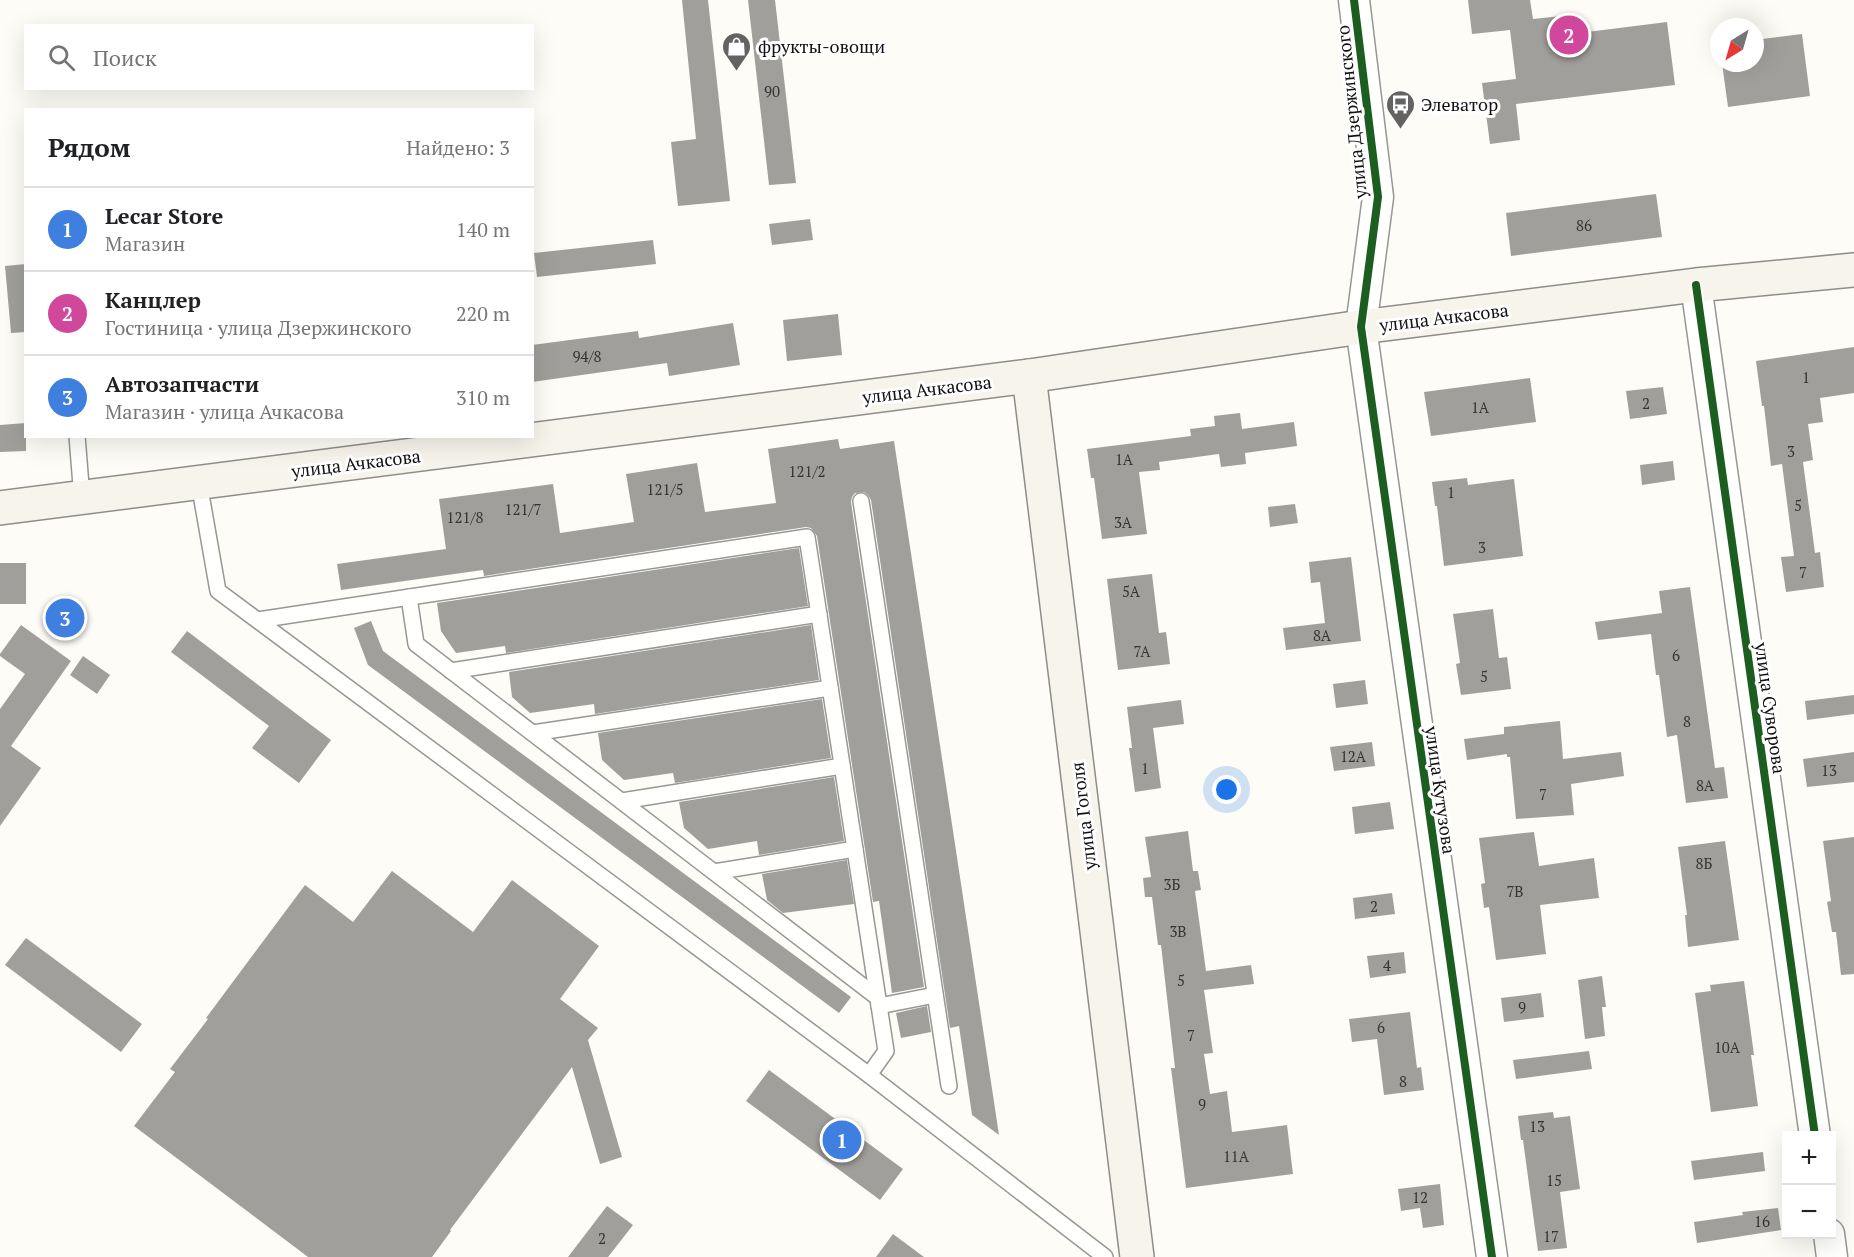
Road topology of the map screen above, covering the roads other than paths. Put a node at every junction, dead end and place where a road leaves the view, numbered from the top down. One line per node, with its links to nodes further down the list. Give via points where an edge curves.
1 (1354, 0): 4 (street, улица Дзержинского, via 1378,197)
2 (1854, 270): 3 (main road, улица Ачкасова)
3 (1696, 285): 4 (main road, улица Ачкасова); 25 (street, улица Суворова)
4 (1361, 327): 5 (main road, улица Ачкасова); 29 (street, улица Кутузова)
5 (1029, 376): 7 (main road, улица Ачкасова); 28 (main road, улица Гоголя)
6 (76, 438): 8 (lane)
7 (199, 483): 8 (main road, улица Ачкасова); 13 (lane, via 218,591)
8 (82, 498): 10 (main road, улица Ачкасова)
9 (861, 501): 21 (lane)
10 (0, 508)
11 (409, 597): 12 (lane, via 807,537); 13 (lane); 14 (lane, via 416,645)
12 (819, 614): 14 (lane); 15 (lane)
13 (258, 620): 23 (lane)
14 (451, 671): 16 (lane)
15 (830, 688): 16 (lane); 17 (lane)
16 (533, 734): 18 (lane)
17 (842, 766): 18 (lane); 19 (lane)
18 (622, 801): 20 (lane)
19 (855, 849): 20 (lane); 22 (lane)
20 (714, 872): 22 (lane)
21 (935, 995): 22 (lane); 24 (lane)
22 (878, 1001): 23 (lane, via 886,1051)
23 (869, 1075): 27 (lane)
24 (949, 1086)
25 (1814, 1131)
26 (1830, 1239): 30 (street)
27 (1105, 1257)
28 (1137, 1257)
29 (1492, 1257)
30 (1832, 1257)

